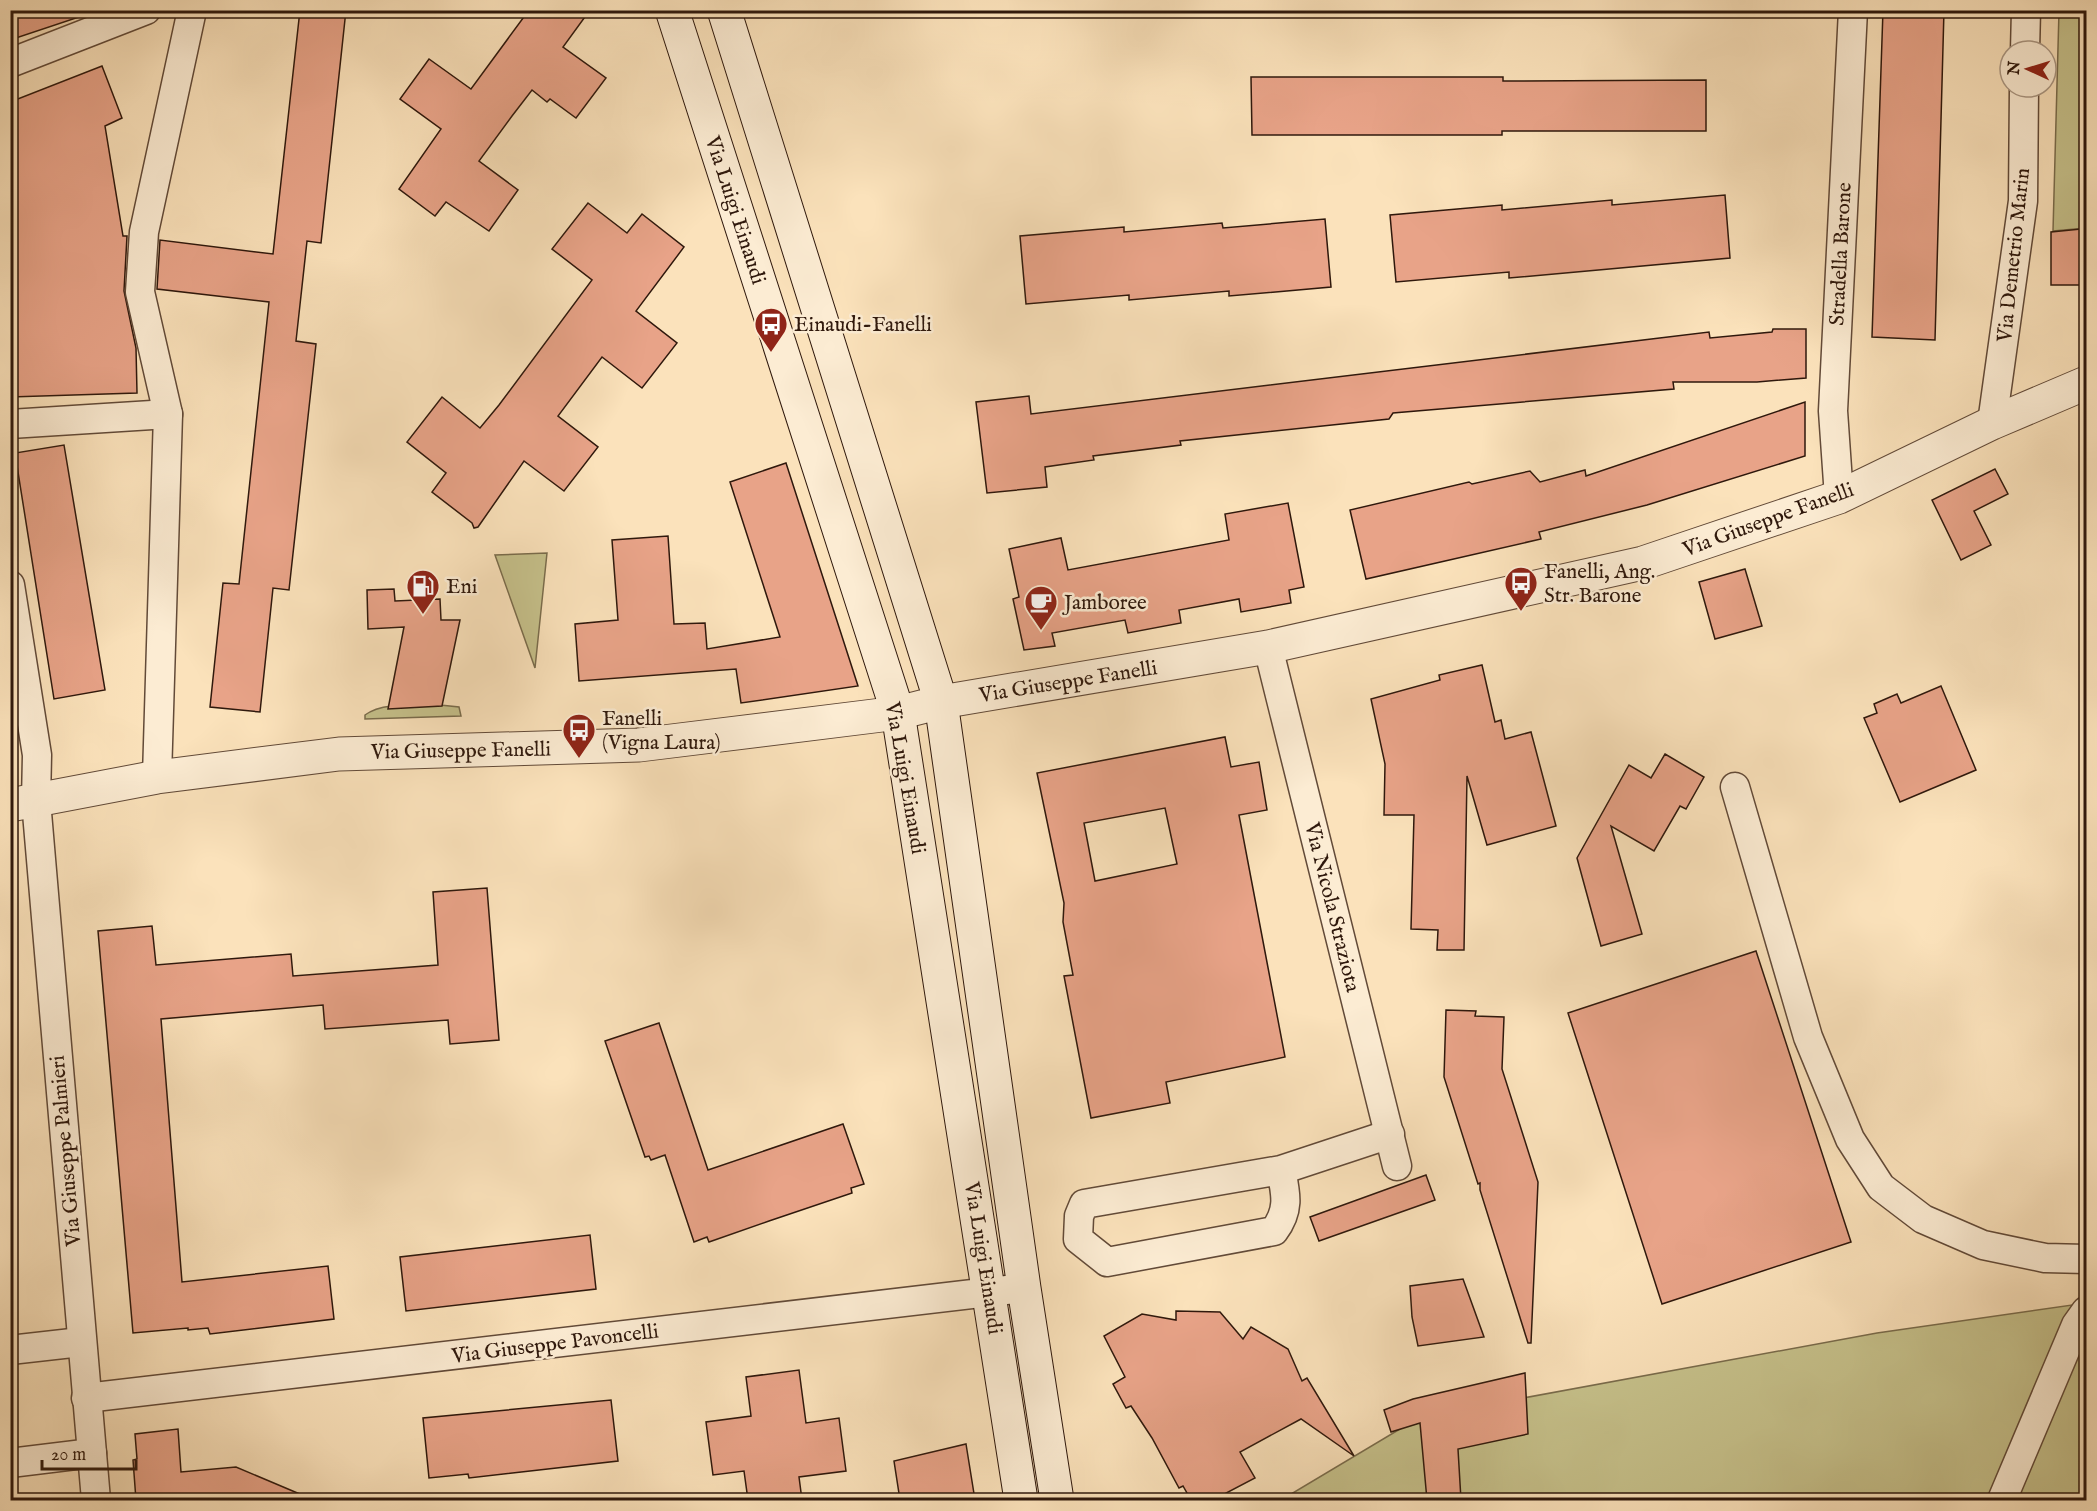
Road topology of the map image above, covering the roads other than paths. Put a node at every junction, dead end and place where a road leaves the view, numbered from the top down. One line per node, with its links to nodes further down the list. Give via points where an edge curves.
1 (146, 10): 8 (street)
2 (192, 10): 11 (street, via 144,232 140,292)
3 (672, 10): 18 (main road, Via Luigi Einaudi)
4 (724, 10): 17 (main road, Via Luigi Einaudi)
5 (1853, 10): 14 (street, Stradella Barone, via 1833,411)
6 (2026, 10): 7 (street)
7 (2025, 39)
8 (10, 63)
9 (2025, 99): 12 (street, Via Demetrio Marin, via 2023,201)
10 (2086, 382): 12 (main road, Via Giuseppe Fanelli)
11 (168, 414): 13 (street); 19 (street)
12 (1992, 423): 14 (main road, Via Giuseppe Fanelli)
13 (10, 424)
14 (1839, 497): 16 (main road, Via Giuseppe Fanelli, via 1643,564)
15 (10, 585): 21 (street, Via Giuseppe Palmieri, via 37,755)
16 (1268, 647): 17 (main road, Via Giuseppe Fanelli); 22 (street, Via Nicola Straziota)
17 (941, 702): 18 (main road, Via Giuseppe Fanelli); 26 (main road, Via Luigi Einaudi)
18 (898, 713): 19 (main road, Via Giuseppe Fanelli, via 639,746 339,754); 27 (main road, Via Luigi Einaudi)
19 (157, 777): 21 (main road, Via Giuseppe Fanelli)
20 (1735, 787): 25 (street, via 1808,1037 1850,1139 1881,1187 1923,1219 1983,1245 2045,1258)
21 (23, 803): 29 (street, Via Giuseppe Palmieri)
22 (1390, 1134): 23 (street, Via Nicola Straziota); 24 (street)
23 (1397, 1166)
24 (1281, 1170): 24 (street, via 1084,1204 1078,1239 1107,1262 1274,1231 1284,1218 1286,1191)
25 (2086, 1259)
26 (1023, 1288): 27 (street, Via Giuseppe Pavoncelli); 36 (main road, Via Luigi Einaudi)
27 (988, 1292): 31 (street, Via Giuseppe Pavoncelli); 35 (main road, Via Luigi Einaudi)
28 (2086, 1311): 37 (street, via 2076,1325)
29 (81, 1342): 30 (street); 31 (street, Via Giuseppe Palmieri)
30 (10, 1350)
31 (86, 1398): 32 (street, Via Giuseppe Palmieri)
32 (92, 1453): 33 (street); 34 (street, Via Giuseppe Palmieri)
33 (10, 1463)
34 (96, 1500)
35 (1021, 1500)
36 (1057, 1500)
37 (2002, 1500)

